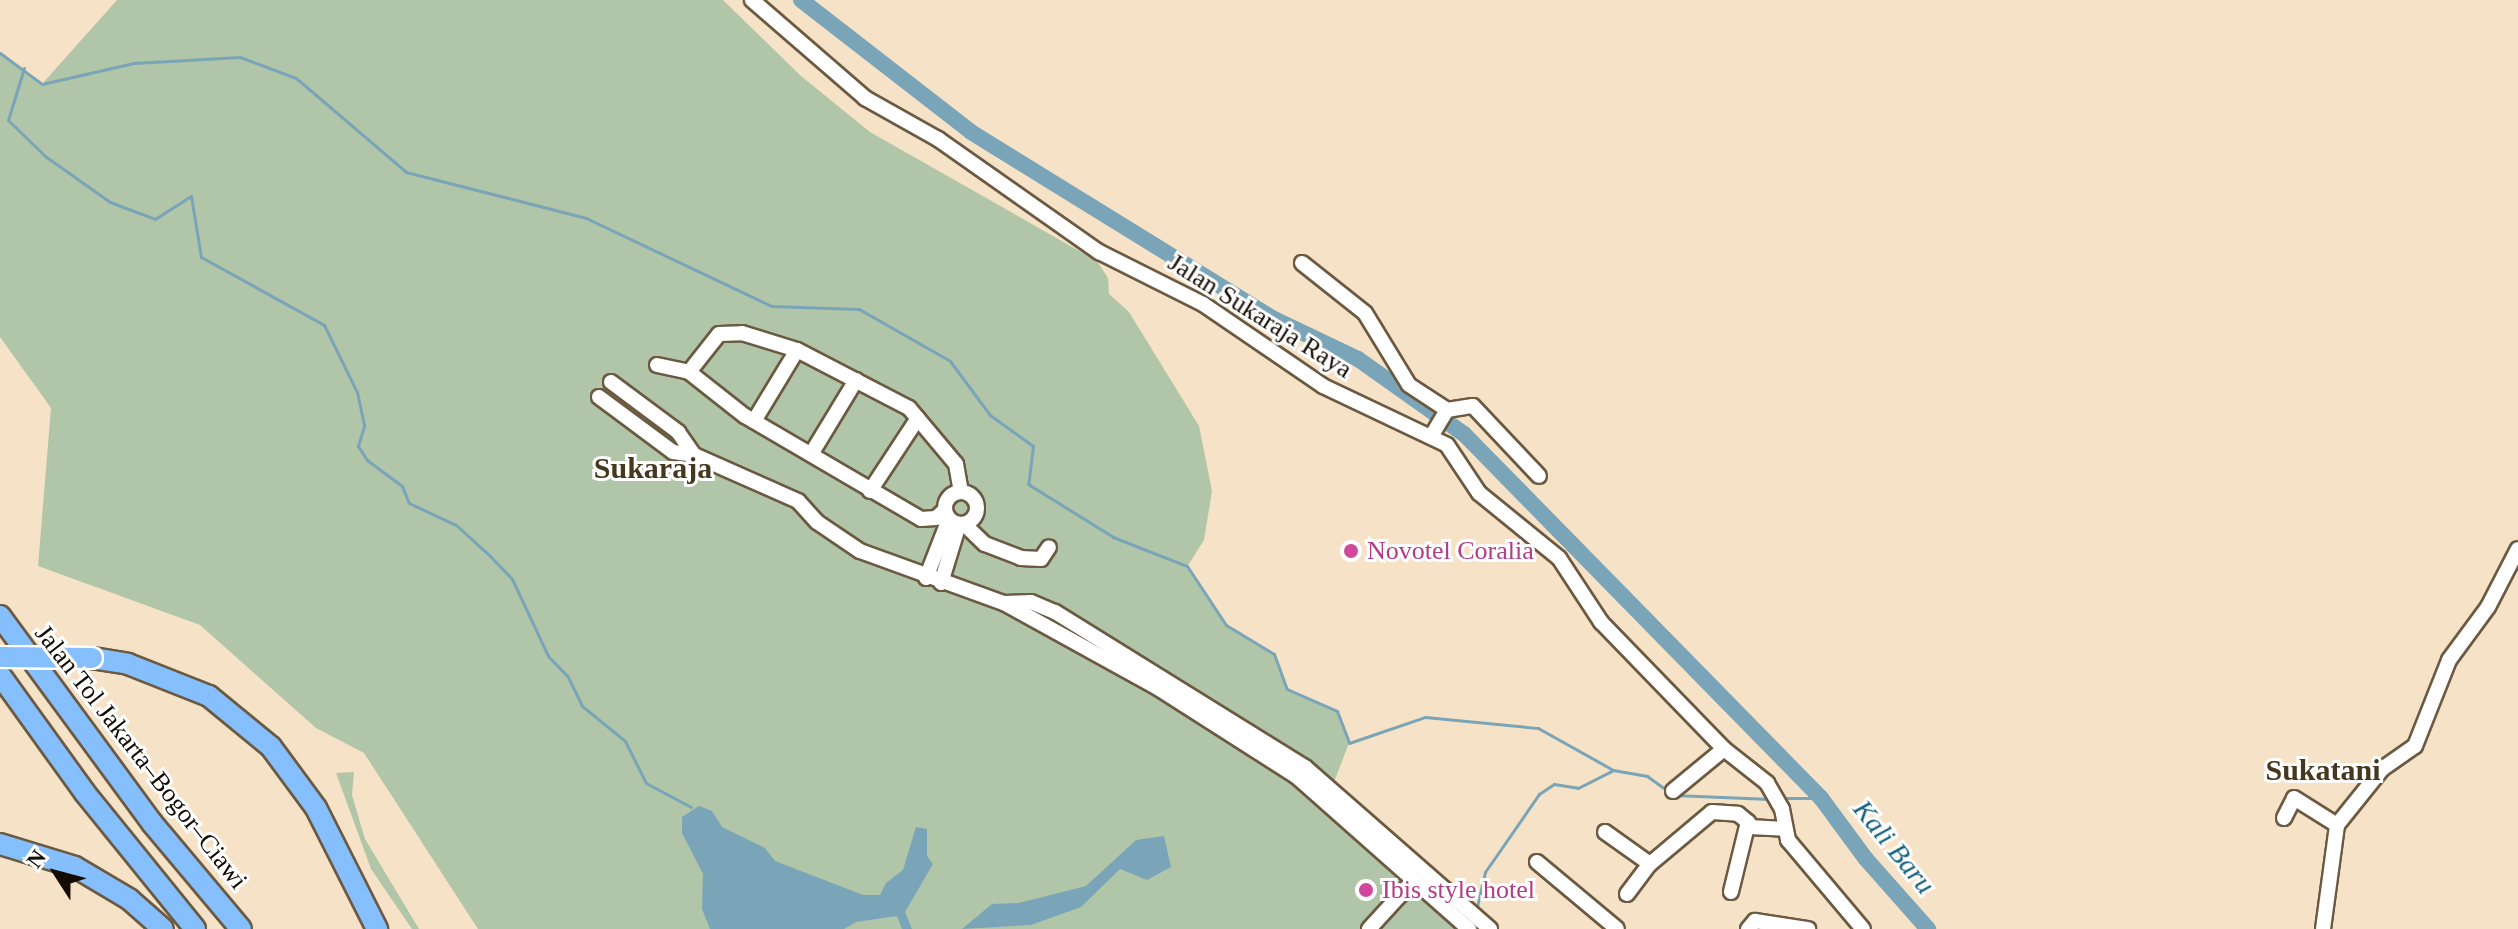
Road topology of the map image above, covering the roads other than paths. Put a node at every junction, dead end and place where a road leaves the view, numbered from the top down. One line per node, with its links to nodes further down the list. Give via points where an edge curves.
1 (752, 0): 11 (street, Jalan Sukaraja Raya, via 865,98 938,139 1110,257 1203,304 1323,386)
2 (1302, 263): 11 (street, via 1365,313 1409,385)
3 (797, 350): 5 (street, via 742,333 721,333); 6 (street); 10 (street)
4 (657, 365): 5 (street)
5 (694, 376): 10 (street)
6 (856, 380): 9 (street, via 895,398); 12 (street)
7 (611, 382): 13 (street, via 678,432)
8 (599, 397): 13 (street, via 673,452)
9 (918, 418): 15 (street); 16 (street, via 956,464)
10 (754, 421): 12 (street)
11 (1440, 421): 14 (street, via 1462,405 1478,408); 25 (street, Jalan Sukaraja Raya, via 1479,493 1559,558 1601,622)
12 (813, 451): 15 (street)
13 (694, 455): 20 (street, via 798,501 840,539)
14 (1539, 476)
15 (870, 491): 17 (street, via 921,519)
16 (961, 492): 17 (street, via 949,498); 17 (street, via 973,498 977,510)
17 (954, 520): 18 (street, via 985,544 1021,558 1041,559); 20 (street); 21 (street)
18 (1049, 547)
19 (2518, 549): 28 (street, via 2488,607 2449,660 2415,746 2382,769)
20 (926, 578): 21 (street)
21 (941, 583): 33 (street, via 1004,603 1301,772)
22 (0, 616): 43 (highway, Jalan Tol Jakarta–Bogor–Ciawi, via 152,823)
23 (0, 657): 44 (highway, bridge, via 92,658 128,664 209,696 271,747 316,808)
24 (0, 675): 42 (highway, via 85,793)
25 (1724, 749): 26 (street); 30 (street, Jalan Sukaraja Raya, via 1776,794)
26 (1673, 791)
27 (2284, 818): 28 (street, via 2294,798)
28 (2337, 825): 50 (street)
29 (1749, 827): 30 (street); 35 (street, via 1738,814 1712,812); 37 (street)
30 (1785, 829): 49 (street, via 1794,849)
31 (1605, 832): 35 (street)
32 (0, 844): 41 (highway, via 75,867 129,899)
33 (1384, 844): 36 (street); 39 (street)
34 (1537, 862): 46 (street)
35 (1650, 864): 38 (street)
36 (1413, 881): 39 (street); 45 (street)
37 (1731, 892)
38 (1627, 894)
39 (1464, 919): 40 (street)
40 (1487, 926)
41 (163, 929)
42 (195, 929)
43 (241, 929)
44 (377, 929)
45 (1369, 929)
46 (1617, 929)
47 (1748, 929): 48 (street, via 1755,921)
48 (1808, 929)
49 (1863, 929)
50 (2323, 929)

